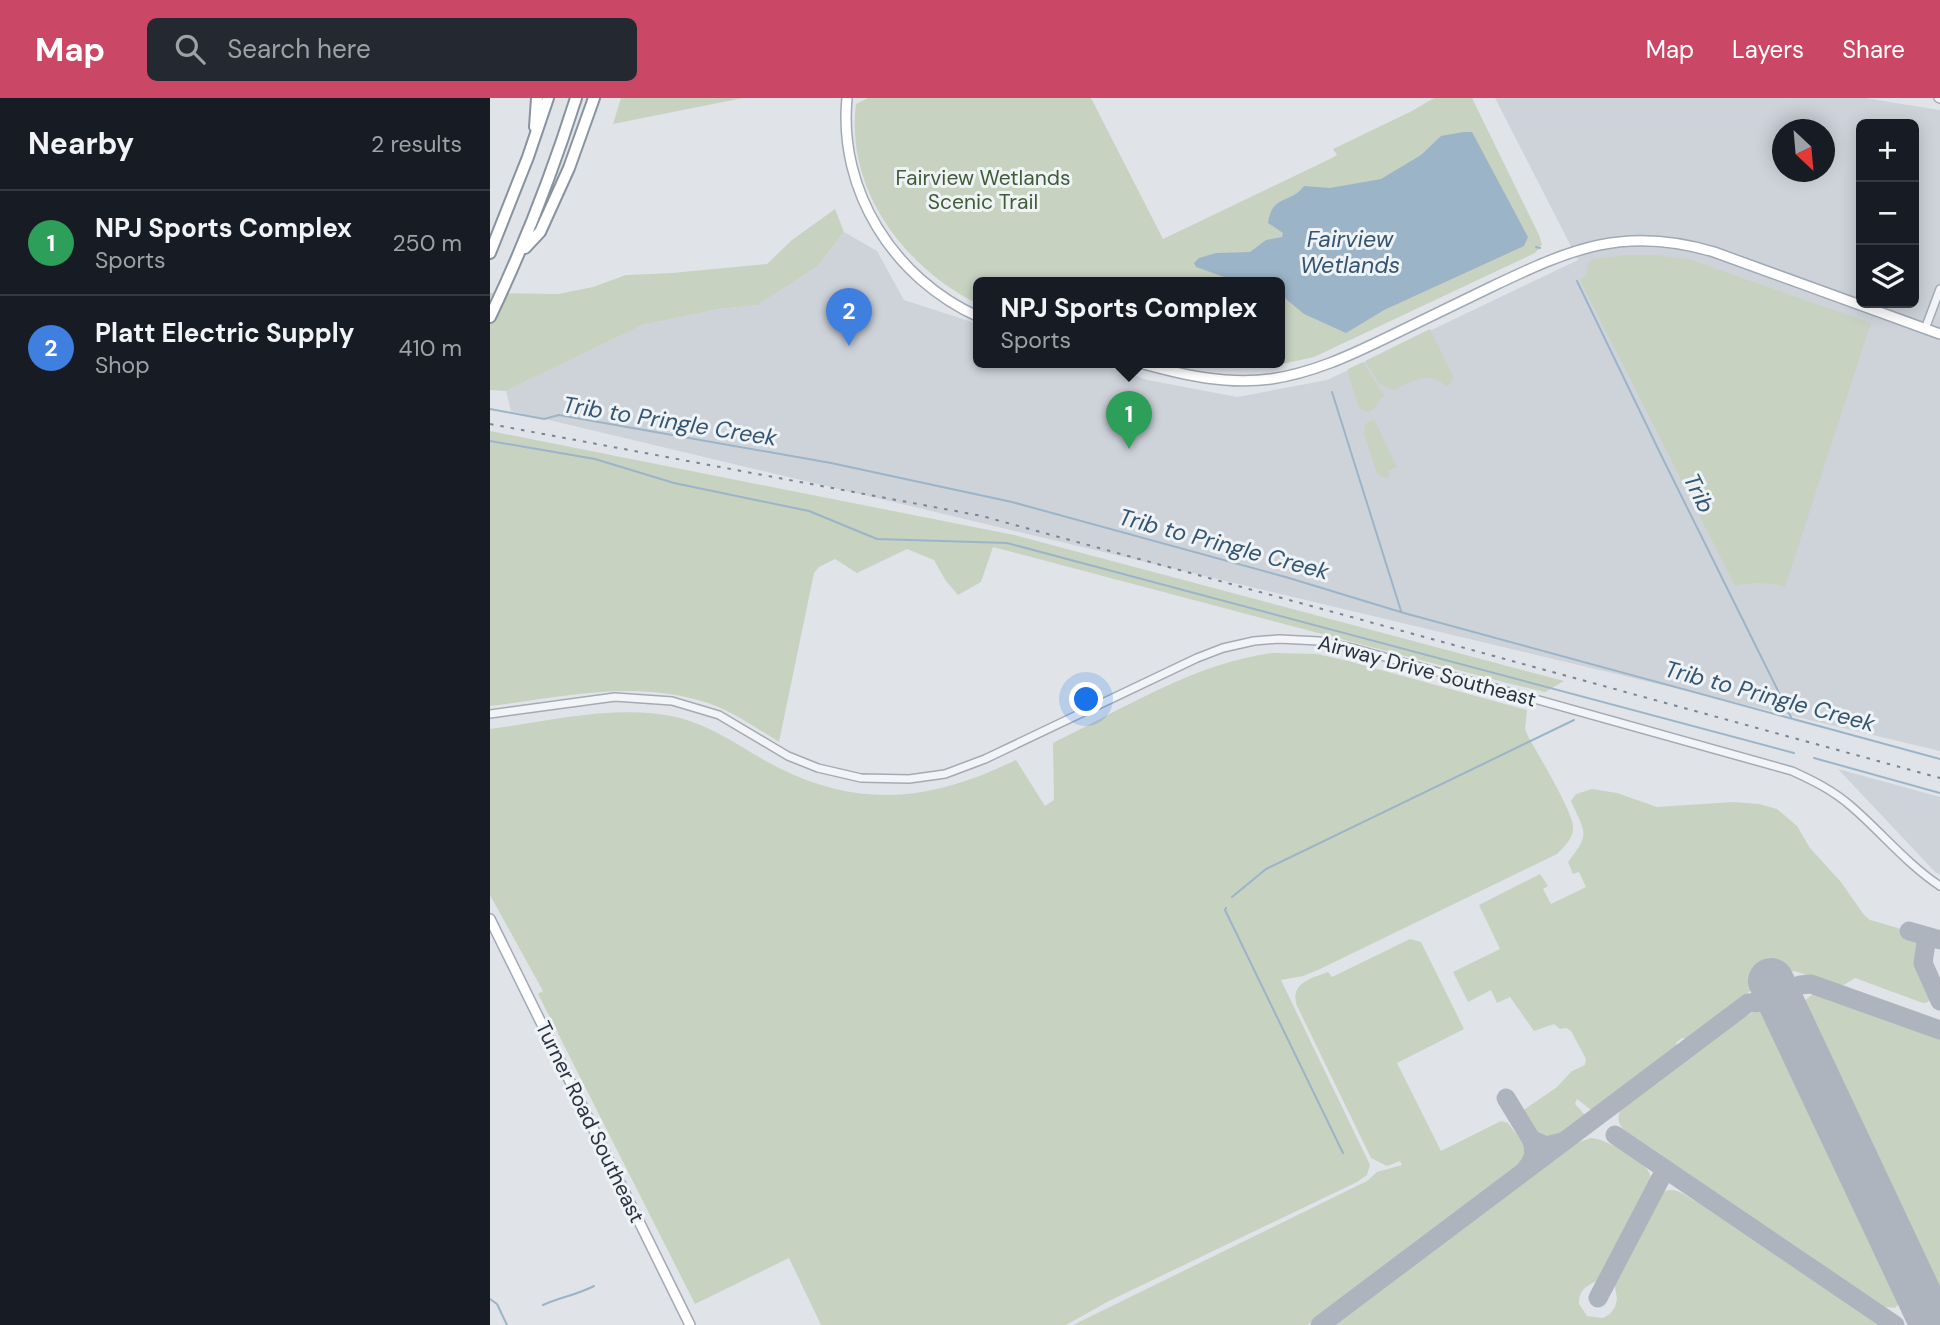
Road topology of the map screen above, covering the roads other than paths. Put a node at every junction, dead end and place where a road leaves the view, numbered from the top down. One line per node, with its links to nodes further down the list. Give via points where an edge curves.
1 (537, 98): 6 (highway)
2 (548, 98): 6 (highway)
3 (576, 98): 7 (highway)
4 (594, 98): 7 (highway, via 540,232)
5 (847, 98): 10 (main road, via 846,134 854,174 881,235 921,280)
6 (534, 137): 8 (highway)
7 (521, 252): 11 (highway)
8 (490, 253)
9 (1940, 289): 12 (street)
10 (973, 314)
11 (490, 317)
12 (1925, 329): 13 (main road); 14 (main road, via 1714,252 1641,240 1609,242 1560,255 1306,372 1270,379 1222,380)
13 (1940, 334)
14 (1158, 368)
15 (490, 714): 16 (street, Airway Drive Southeast, via 615,697 672,701 719,715 818,768 861,778 909,779 945,774 985,759 1210,652 1254,641 1307,640 1356,649 1792,771 1841,798)
16 (1940, 886)
17 (490, 919): 18 (main road, Turner Road Southeast)
18 (690, 1325)

